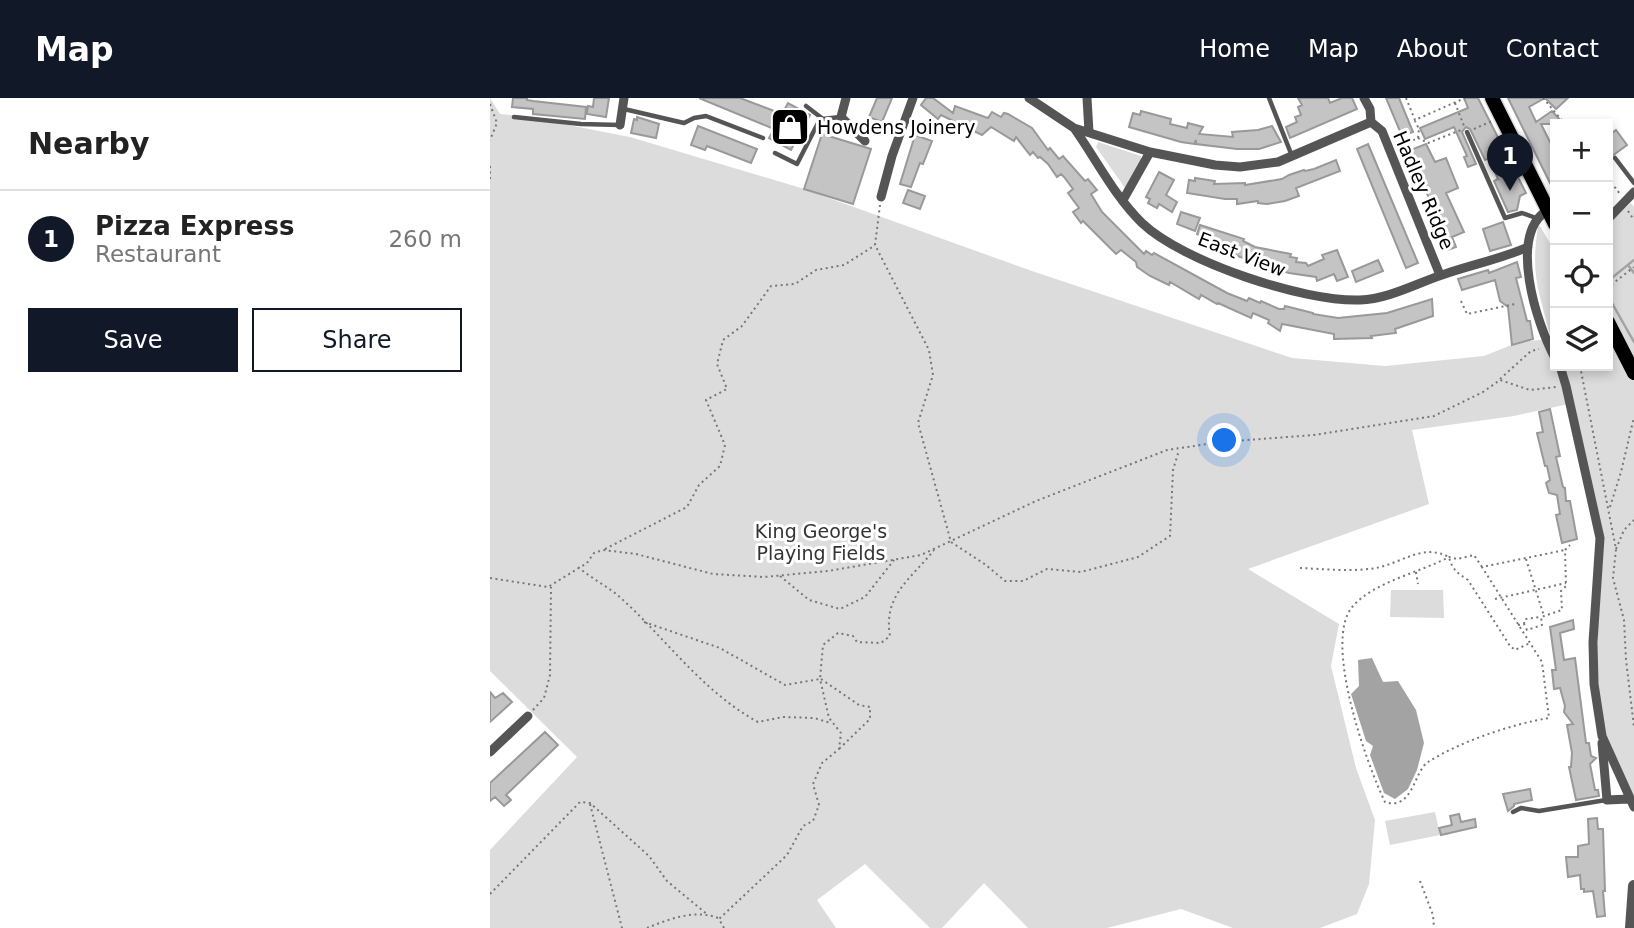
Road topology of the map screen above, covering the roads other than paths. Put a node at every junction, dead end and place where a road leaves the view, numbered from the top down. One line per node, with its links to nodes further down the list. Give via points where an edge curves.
1 (624, 98): 10 (street)
2 (846, 98): 12 (street)
3 (913, 98): 27 (street)
4 (1029, 98): 16 (street)
5 (1087, 98): 17 (street)
6 (1269, 98): 23 (lane)
7 (1364, 98): 14 (street, Hadley Ridge)
8 (1492, 98): 29 (main road)
9 (806, 106): 13 (lane)
10 (622, 108): 15 (street); 19 (lane, via 684,123 706,116)
11 (514, 117): 15 (lane)
12 (841, 117): 13 (lane); 20 (street)
13 (822, 120): 22 (lane, via 797,164)
14 (1371, 122): 23 (street); 33 (street, Hadley Ridge, via 1382,131 1391,150)
15 (621, 125)
16 (1074, 128): 17 (street); 28 (street, East View)
17 (1089, 132): 21 (street)
18 (1467, 132): 29 (lane, via 1505,218)
19 (763, 138)
20 (865, 141)
21 (1150, 152): 23 (street, via 1240,167); 28 (street)
22 (775, 153)
23 (1292, 156)
24 (1615, 158): 25 (lane)
25 (1634, 183)
26 (1632, 196): 30 (street)
27 (881, 197)
28 (1123, 200): 33 (street, East View, via 1144,225 1182,249 1292,292 1363,300)
29 (1542, 214): 31 (main road); 32 (street)
30 (1613, 214)
31 (1550, 220)
32 (1528, 247): 33 (street, East View); 35 (street, via 1528,277)
33 (1440, 275)
34 (1613, 332): 37 (main road)
35 (1550, 348)
36 (1561, 371): 39 (street, via 1600,538 1593,642)
37 (1634, 373)
38 (528, 716): 40 (street)
39 (1602, 736): 41 (street); 42 (street)
40 (490, 752)
41 (1607, 800): 42 (street); 43 (lane)
42 (1631, 803)
43 (1513, 812)
44 (1634, 886): 45 (street)
45 (1631, 928)

